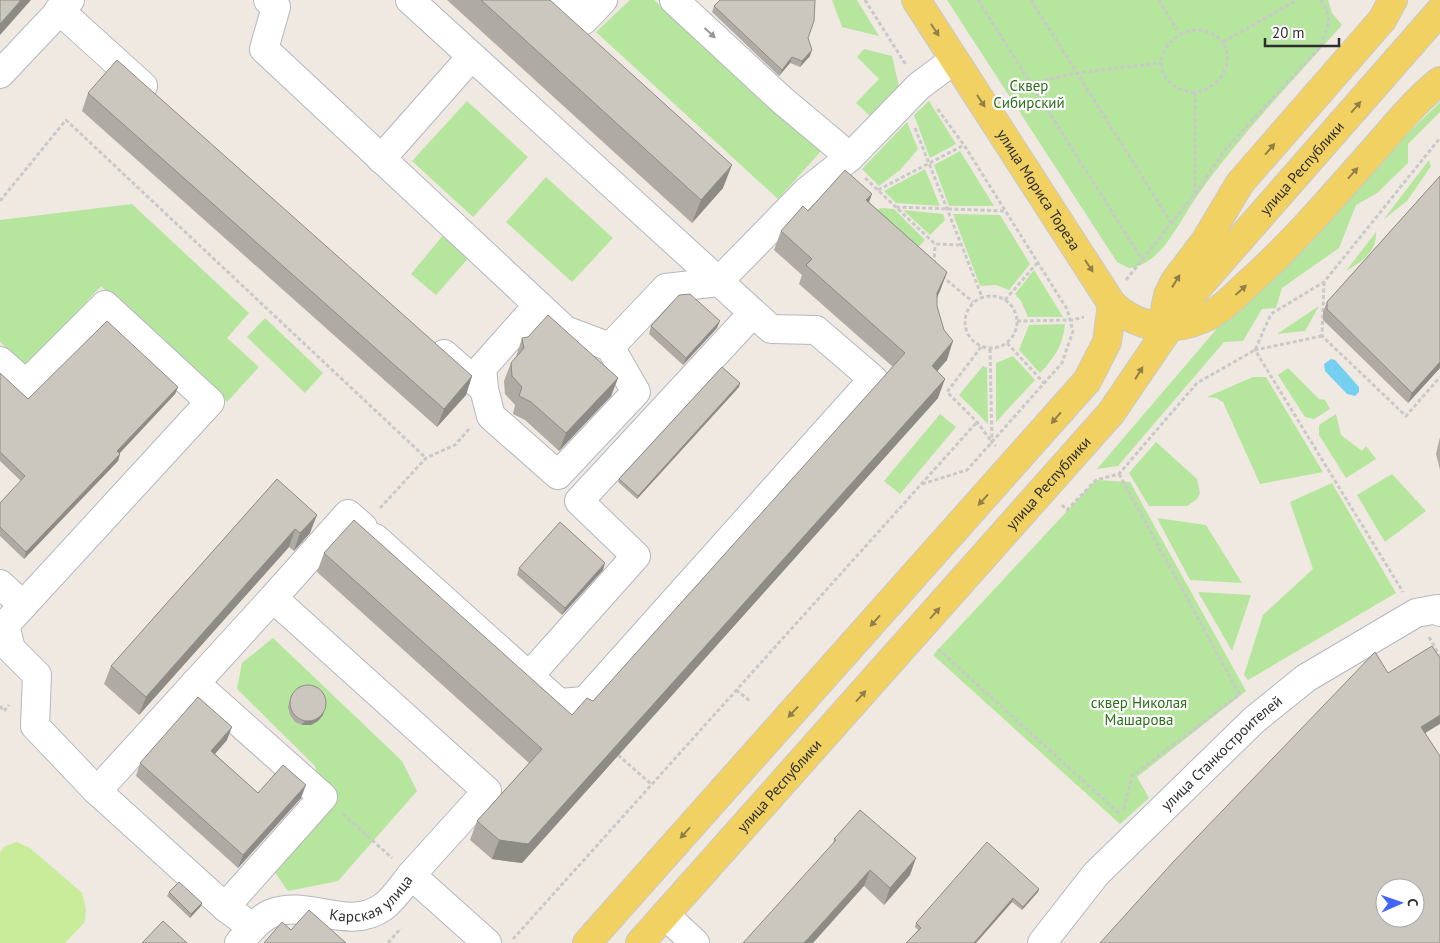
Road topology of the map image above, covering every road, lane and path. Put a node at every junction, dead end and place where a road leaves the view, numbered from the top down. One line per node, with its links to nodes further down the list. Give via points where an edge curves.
1 (410, 0): 18 (street)
2 (562, 0): 3 (street, via 584,20)
3 (603, 0)
4 (674, 0): 30 (street, one-way to 30, via 782,100)
5 (865, 0): 26 (path)
6 (916, 0): 19 (main road, улица Мориса Тореза, one-way to 19)
7 (978, 0): 24 (path)
8 (1031, 0): 21 (path)
9 (1158, 0): 16 (path)
10 (1298, 0): 17 (path)
11 (1320, 0): 34 (path, via 1327,9 1328,22 1321,46 1224,151)
12 (1393, 0): 56 (main road, one-way to 12, via 1168,295 1240,183 1382,20)
13 (275, 2): 31 (street, via 264,49)
14 (65, 5): 22 (street); 27 (street)
15 (1440, 11): 56 (main road, улица Республики, one-way to 15, via 1230,248)
16 (1177, 30): 17 (path, via 1192,26 1206,28); 20 (path, via 1163,47)
17 (1223, 42): 25 (path, via 1227,50 1226,71 1219,82)
18 (471, 57): 31 (street); 46 (street)
19 (954, 60): 26 (street); 50 (main road, улица Мориса Тореза, one-way to 50)
20 (1161, 63): 21 (path); 25 (path, via 1171,84 1183,91)
21 (1077, 73): 24 (path); 39 (path)
22 (0, 74)
23 (1440, 81): 56 (main road, one-way to 23, via 1203,319 1224,306 1285,250 1430,88)
24 (1031, 83): 42 (path)
25 (1196, 93): 34 (path)
26 (910, 95): 29 (path); 30 (street); 32 (path, via 909,112)
27 (160, 100)
28 (1440, 138): 47 (path)
29 (964, 145): 32 (path); 38 (path)
30 (850, 157): 36 (path, via 855,168); 46 (street, via 807,190)
31 (381, 159): 52 (street)
32 (928, 164): 33 (path); 37 (path)
33 (878, 190)
34 (1195, 194): 39 (path)
35 (0, 201): 71 (path, via 66,120)
36 (896, 206): 37 (path); 40 (path)
37 (947, 210): 38 (path); 41 (path)
38 (1005, 211): 43 (path)
39 (1172, 224): 42 (path)
40 (935, 244): 41 (path); 44 (path)
41 (961, 245): 48 (path)
42 (1143, 261): 50 (path)
43 (1038, 262): 49 (path); 54 (path, via 1068,308)
44 (934, 269)
45 (940, 274): 51 (path)
46 (718, 282): 53 (street); 60 (street, via 666,288)
47 (1324, 282): 58 (path); 63 (path, via 1271,314)
48 (982, 297): 49 (path, via 994,296); 51 (path)
49 (1005, 300): 55 (path, via 1012,306)
50 (1110, 300): 54 (path, via 1082,319); 56 (main road, via 1138,323); 72 (main road, one-way to 72, via 1108,342 1096,367)
51 (973, 302): 61 (path, via 964,318 965,330 968,338)
52 (538, 305): 60 (street, via 565,330); 67 (street, via 482,368)
53 (753, 314): 82 (street, via 579,501 636,556); 82 (street, via 771,329 816,330 873,379 584,701 559,703)
54 (1072, 320): 55 (path); 66 (path, via 1073,331 1066,356)
55 (1017, 321): 59 (path, via 1016,331)
56 (1168, 327): 75 (main road, улица Республики, one-way to 56, via 1111,414)
57 (425, 336): 67 (street)
58 (1322, 336): 63 (path); 65 (path, via 1406,416)
59 (1007, 343): 62 (path); 66 (path)
60 (610, 346): 67 (street, via 636,392 558,476 491,416)
61 (981, 347): 62 (path); 68 (path, via 947,392)
62 (990, 349): 70 (path)
63 (1255, 350): 73 (path, via 1196,383); 80 (path)
64 (0, 361): 79 (street, via 26,384 105,305 210,402)
65 (1440, 377)
66 (1044, 383): 70 (path)
67 (484, 389)
68 (977, 422): 70 (path); 74 (path)
69 (471, 426): 71 (path, via 455,445)
70 (992, 443): 72 (path); 74 (path, via 967,470)
71 (426, 458): 76 (path)
72 (1016, 464): 100 (main road, one-way to 100)
73 (1119, 474): 75 (path, via 1096,480 1068,510); 85 (path)
74 (922, 484): 84 (path)
75 (1045, 490): 96 (main road, улица Республики, one-way to 75)
76 (369, 532): 78 (street, via 348,514); 82 (street)
77 (0, 584): 79 (street)
78 (273, 598): 83 (street); 94 (street, via 487,791)
79 (22, 605): 92 (street, via 5,626 11,649 37,675 35,726)
80 (1431, 611): 89 (street, улица Станкостроителей, via 1306,678)
81 (938, 649): 85 (path, via 1122,815 1132,776)
82 (529, 676)
83 (195, 683): 92 (street); 93 (street)
84 (736, 690): 86 (path); 91 (path)
85 (1240, 694): 89 (path)
86 (750, 702)
87 (0, 706): 88 (path)
88 (4, 711)
89 (1254, 720): 103 (street, улица Станкостроителей, via 1096,874)
90 (618, 755): 91 (path)
91 (651, 784): 99 (path)
92 (97, 791): 95 (street)
93 (323, 797): 94 (path); 95 (street)
94 (411, 876): 97 (street, Карская улица, via 384,907 362,916 341,917 290,908 270,913); 98 (street, Карская улица)
95 (225, 907): 97 (street)
96 (665, 915): 101 (main road, улица Республики); 102 (street)
97 (245, 935)
98 (487, 943)
99 (510, 943)
100 (587, 943)
101 (640, 943)
102 (695, 943)
103 (1042, 943)

